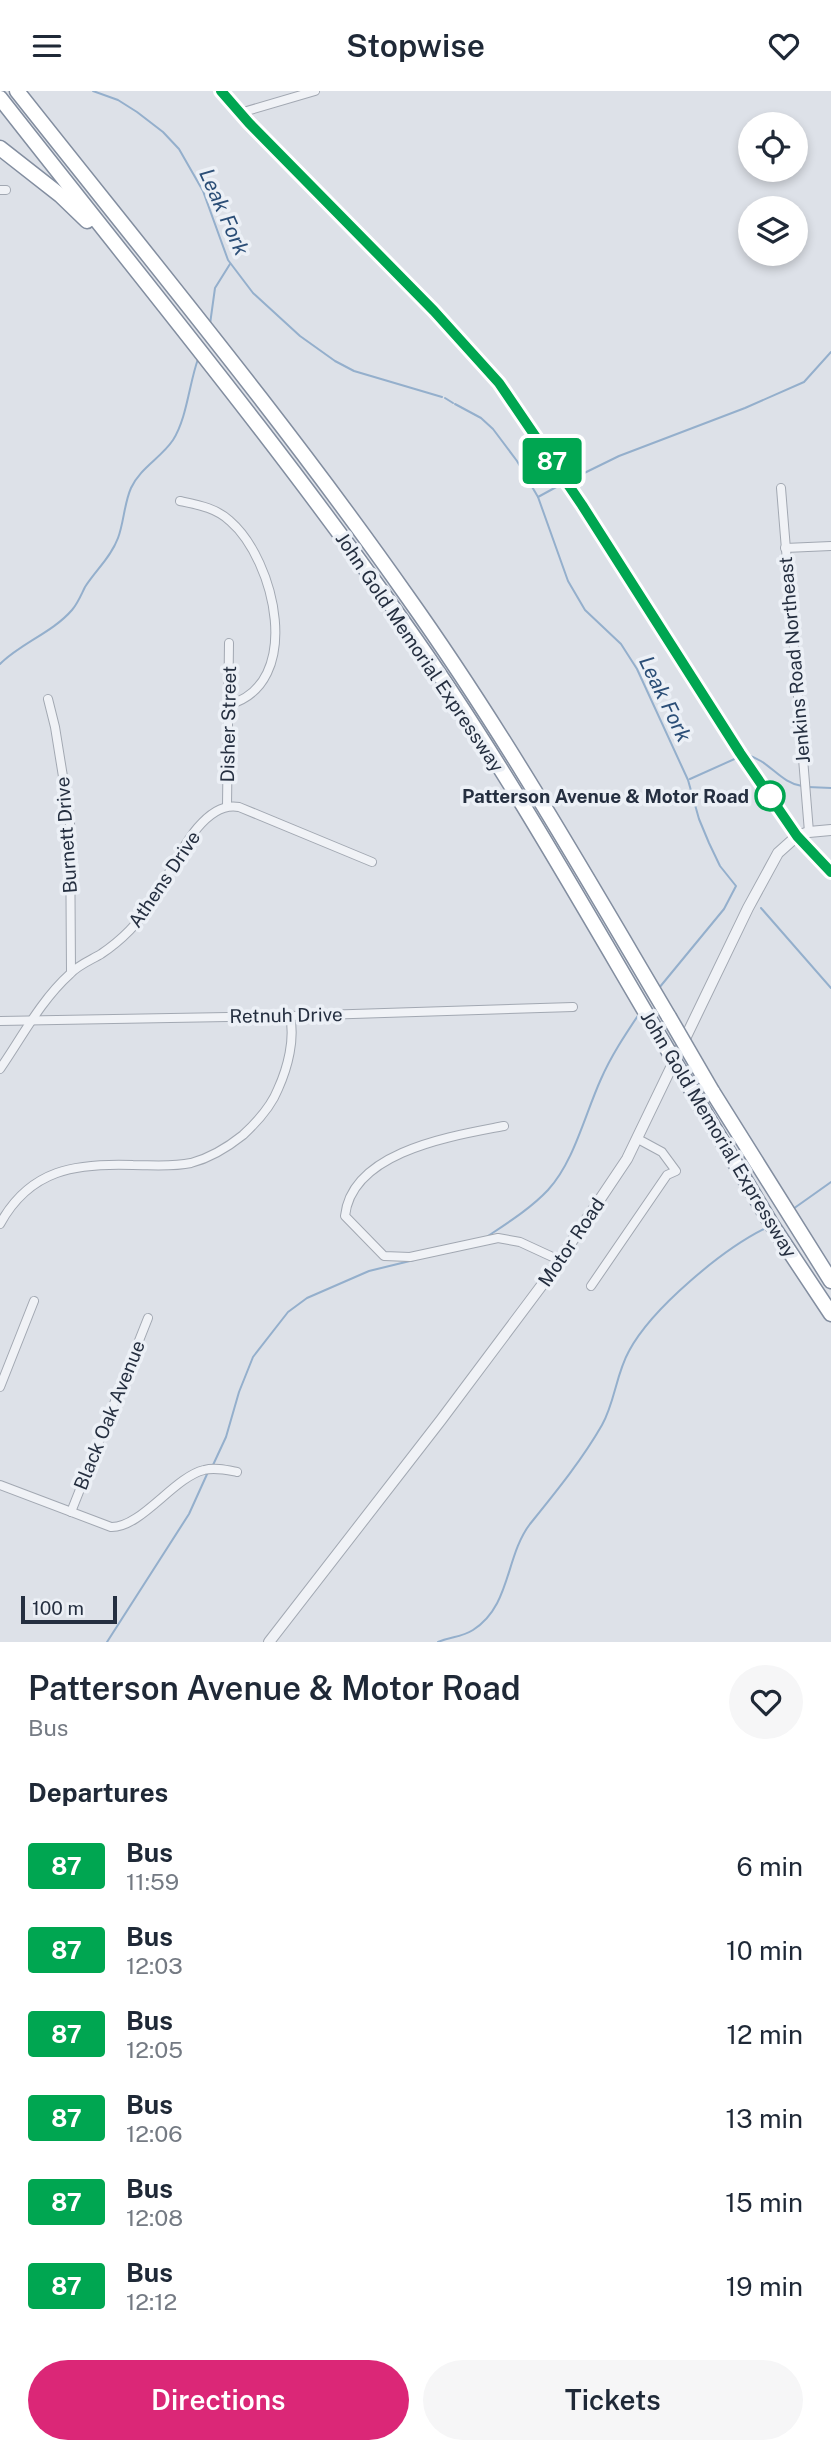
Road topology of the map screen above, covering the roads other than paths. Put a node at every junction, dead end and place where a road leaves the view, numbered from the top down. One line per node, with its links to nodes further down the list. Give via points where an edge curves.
1 (17, 91): 31 (highway, John Gold Memorial Expressway, bridge, via 330,490 407,596 519,765 712,1091)
2 (220, 91): 5 (main road)
3 (315, 91): 5 (street)
4 (0, 99): 7 (highway, John Gold Memorial Expressway)
5 (240, 113): 18 (main road, via 499,383)
6 (0, 148): 7 (highway, via 60,195)
7 (123, 256): 34 (highway, John Gold Memorial Expressway, bridge, via 300,481 405,625 482,741)
8 (781, 488): 11 (street, Jenkins Road Northeast)
9 (180, 501): 14 (street, via 205,506 230,520 246,537 271,595 276,637 269,671 257,689)
10 (831, 546): 11 (street)
11 (785, 548): 17 (street, Jenkins Road Northeast)
12 (229, 643): 14 (street, Disher Street)
13 (48, 699): 21 (street, Burnett Drive, via 70,820)
14 (228, 705): 15 (street, Disher Street)
15 (227, 806): 19 (street); 21 (street, Athens Drive, via 195,831 139,921 116,943)
16 (831, 830): 17 (street, Motor Road)
17 (809, 832): 18 (street, Motor Road)
18 (797, 836): 20 (main road); 28 (street, Motor Road, via 778,853 759,885)
19 (372, 862)
20 (831, 873)
21 (71, 972): 24 (street, Athens Drive)
22 (573, 1007): 23 (street, Retnuh Drive)
23 (290, 1016): 24 (street, Retnuh Drive); 29 (street, via 290,1049 275,1097 257,1121 228,1146 176,1165 88,1165 63,1170 29,1188)
24 (33, 1020): 25 (street, Retnuh Drive); 26 (street, Athens Drive)
25 (0, 1021)
26 (0, 1069)
27 (504, 1126): 30 (street, via 450,1136 394,1155 353,1191 345,1216 384,1257 410,1257 498,1238 520,1242)
28 (638, 1139): 30 (street, Motor Road); 32 (street, via 663,1151 676,1171 667,1175)
29 (0, 1224)
30 (559, 1260): 40 (street, Motor Road)
31 (831, 1281)
32 (591, 1286)
33 (34, 1301): 36 (street)
34 (831, 1314)
35 (148, 1318): 39 (street, Black Oak Avenue)
36 (0, 1387)
37 (237, 1472): 39 (street, via 203,1470 118,1527)
38 (0, 1485): 39 (street)
39 (71, 1512)
40 (269, 1642)

